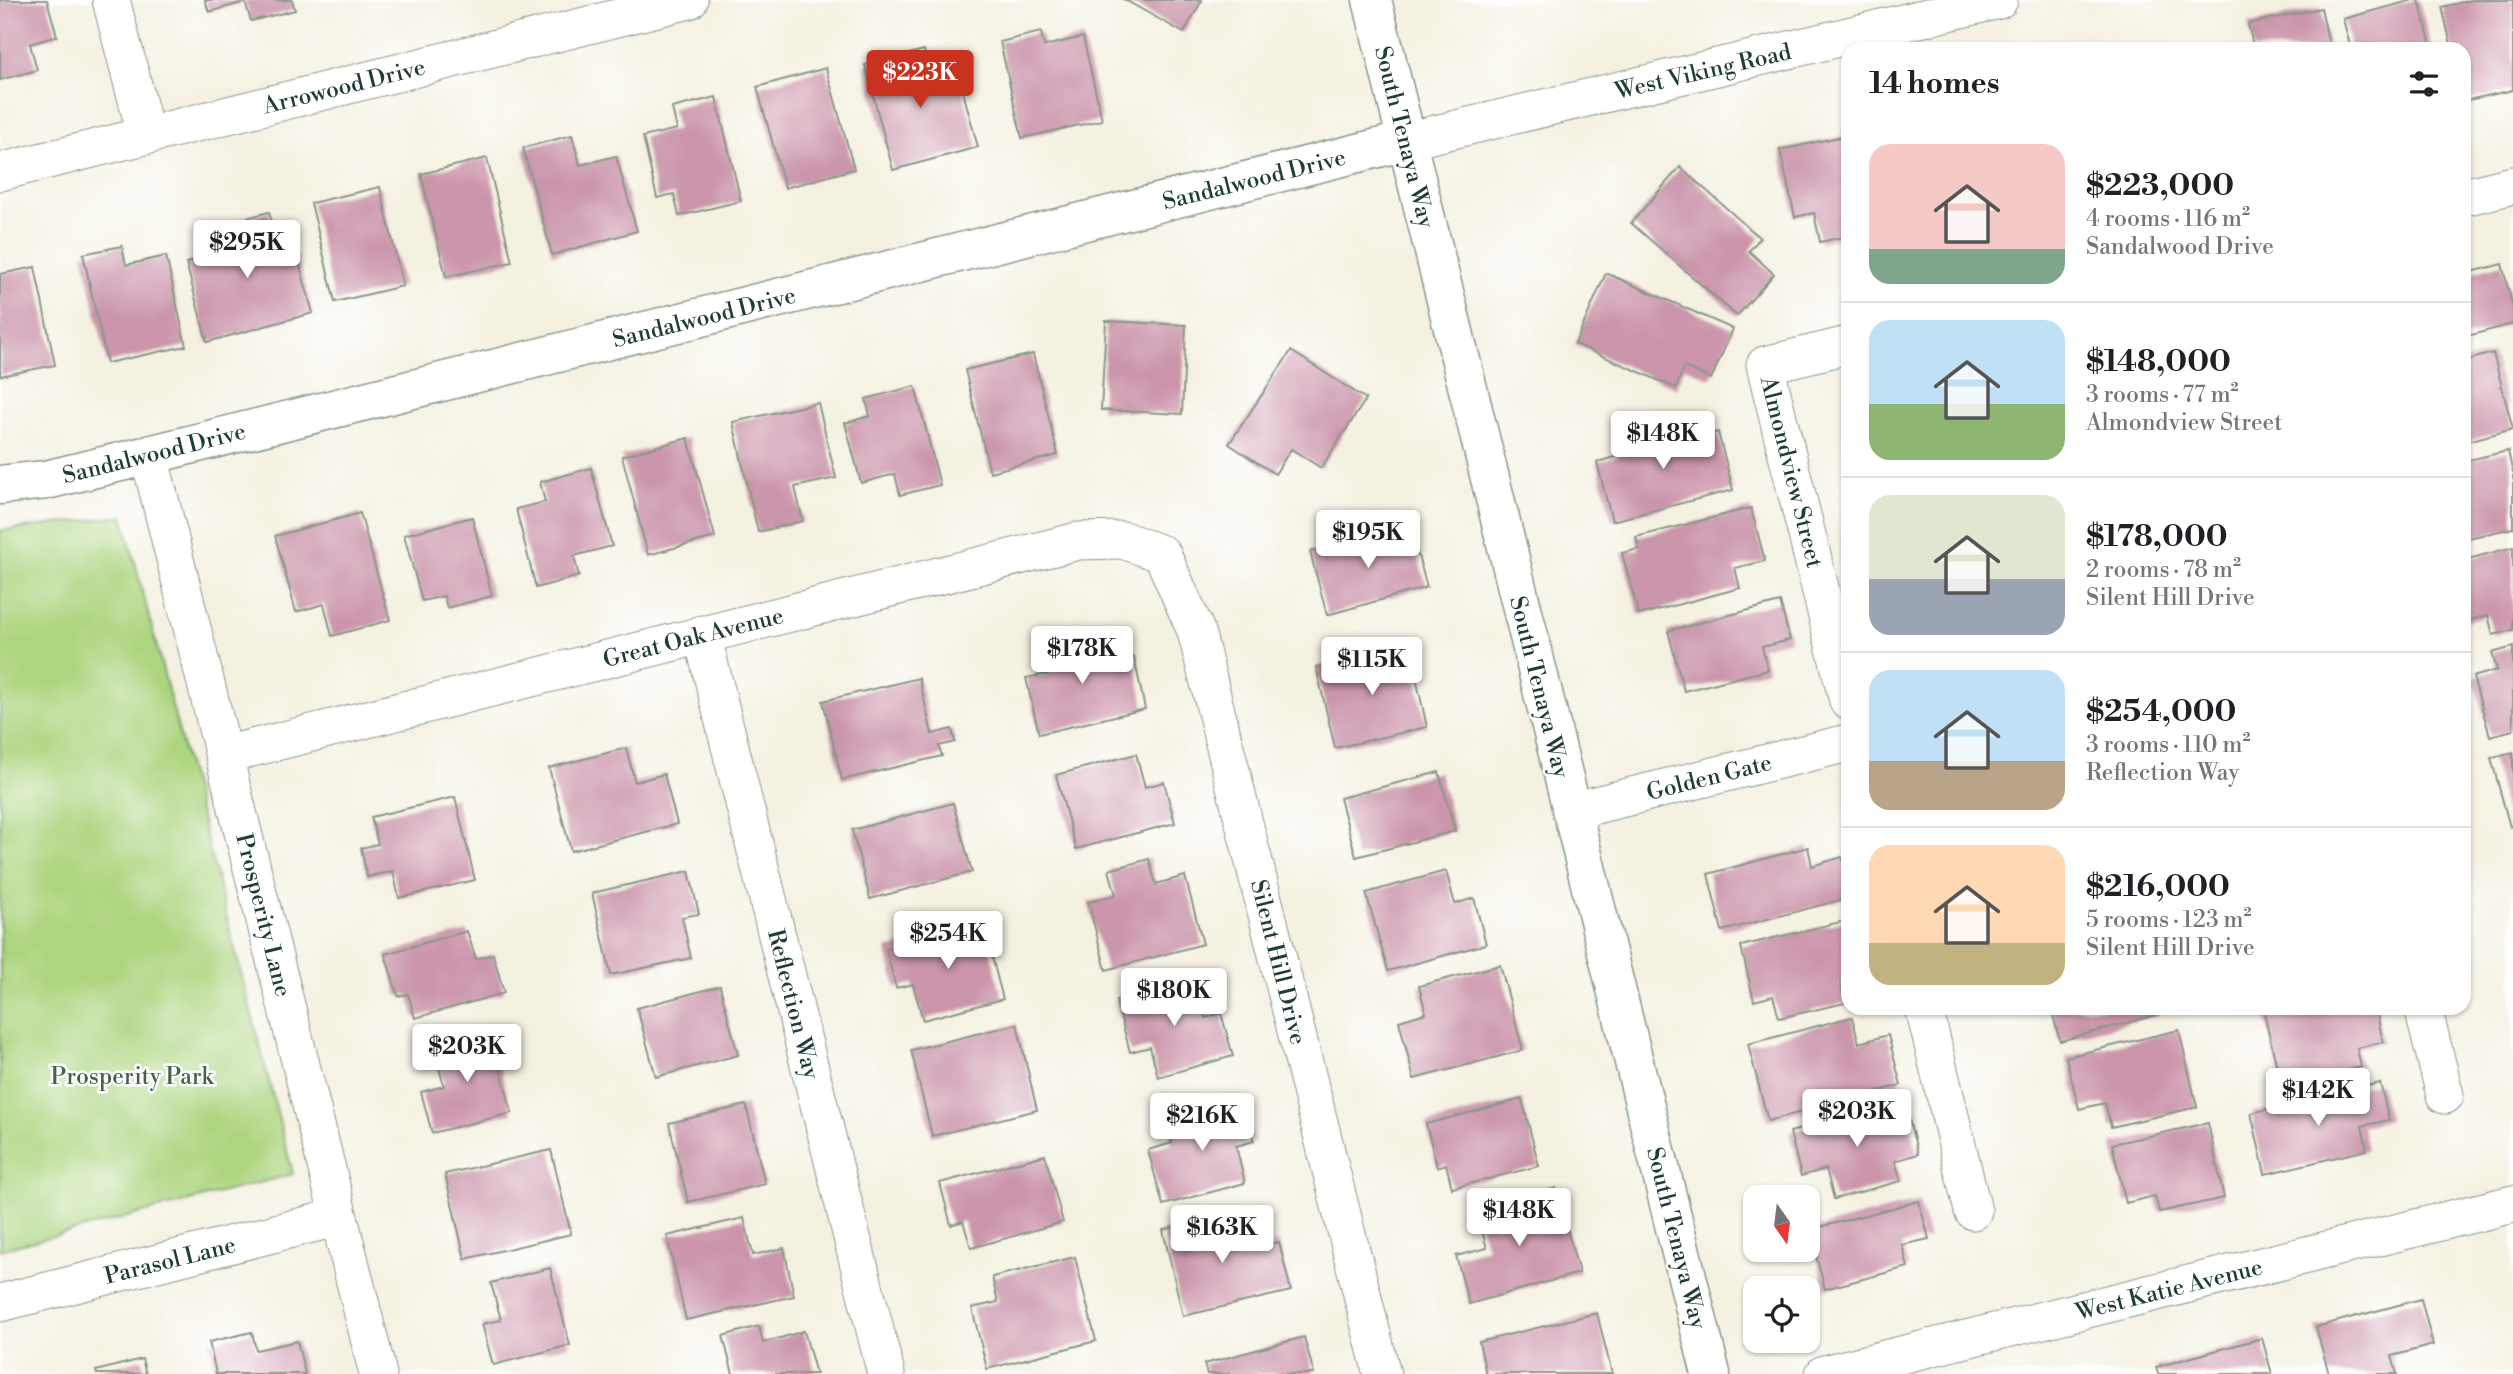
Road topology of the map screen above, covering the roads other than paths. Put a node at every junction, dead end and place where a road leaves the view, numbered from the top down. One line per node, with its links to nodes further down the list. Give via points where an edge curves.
1 (111, 0): 5 (street)
2 (689, 0): 5 (street, Arrowood Drive)
3 (1372, 0): 6 (street, South Tenaya Way)
4 (1999, 0): 6 (street, West Viking Road)
5 (146, 135): 7 (street, Arrowood Drive)
6 (1406, 141): 11 (street, Sandalwood Drive); 18 (street, South Tenaya Way)
7 (0, 172)
8 (2513, 185): 9 (street)
9 (2471, 195)
10 (1841, 347): 15 (street, Almondview Street, via 1765,365)
11 (149, 455): 12 (street, Sandalwood Drive, via 46,480); 17 (street, Prosperity Lane)
12 (0, 485)
13 (1162, 554): 14 (street, Great Oak Avenue, via 1123,540 1078,541); 28 (street, Silent Hill Drive, via 1196,631)
14 (702, 634): 17 (street, Great Oak Avenue); 27 (street, Reflection Way)
15 (1841, 673)
16 (1841, 745): 18 (street, Golden Gate)
17 (224, 755): 24 (street, Prosperity Lane)
18 (1571, 811): 29 (street, South Tenaya Way)
19 (1925, 1015): 23 (street)
20 (2425, 1015): 21 (street)
21 (2445, 1095)
22 (2513, 1204): 30 (street, West Katie Avenue)
23 (1973, 1211)
24 (339, 1217): 25 (street, Parasol Lane); 26 (street, Prosperity Lane)
25 (0, 1303)
26 (378, 1374)
27 (886, 1374)
28 (1382, 1374)
29 (1711, 1374)
30 (1824, 1374)

